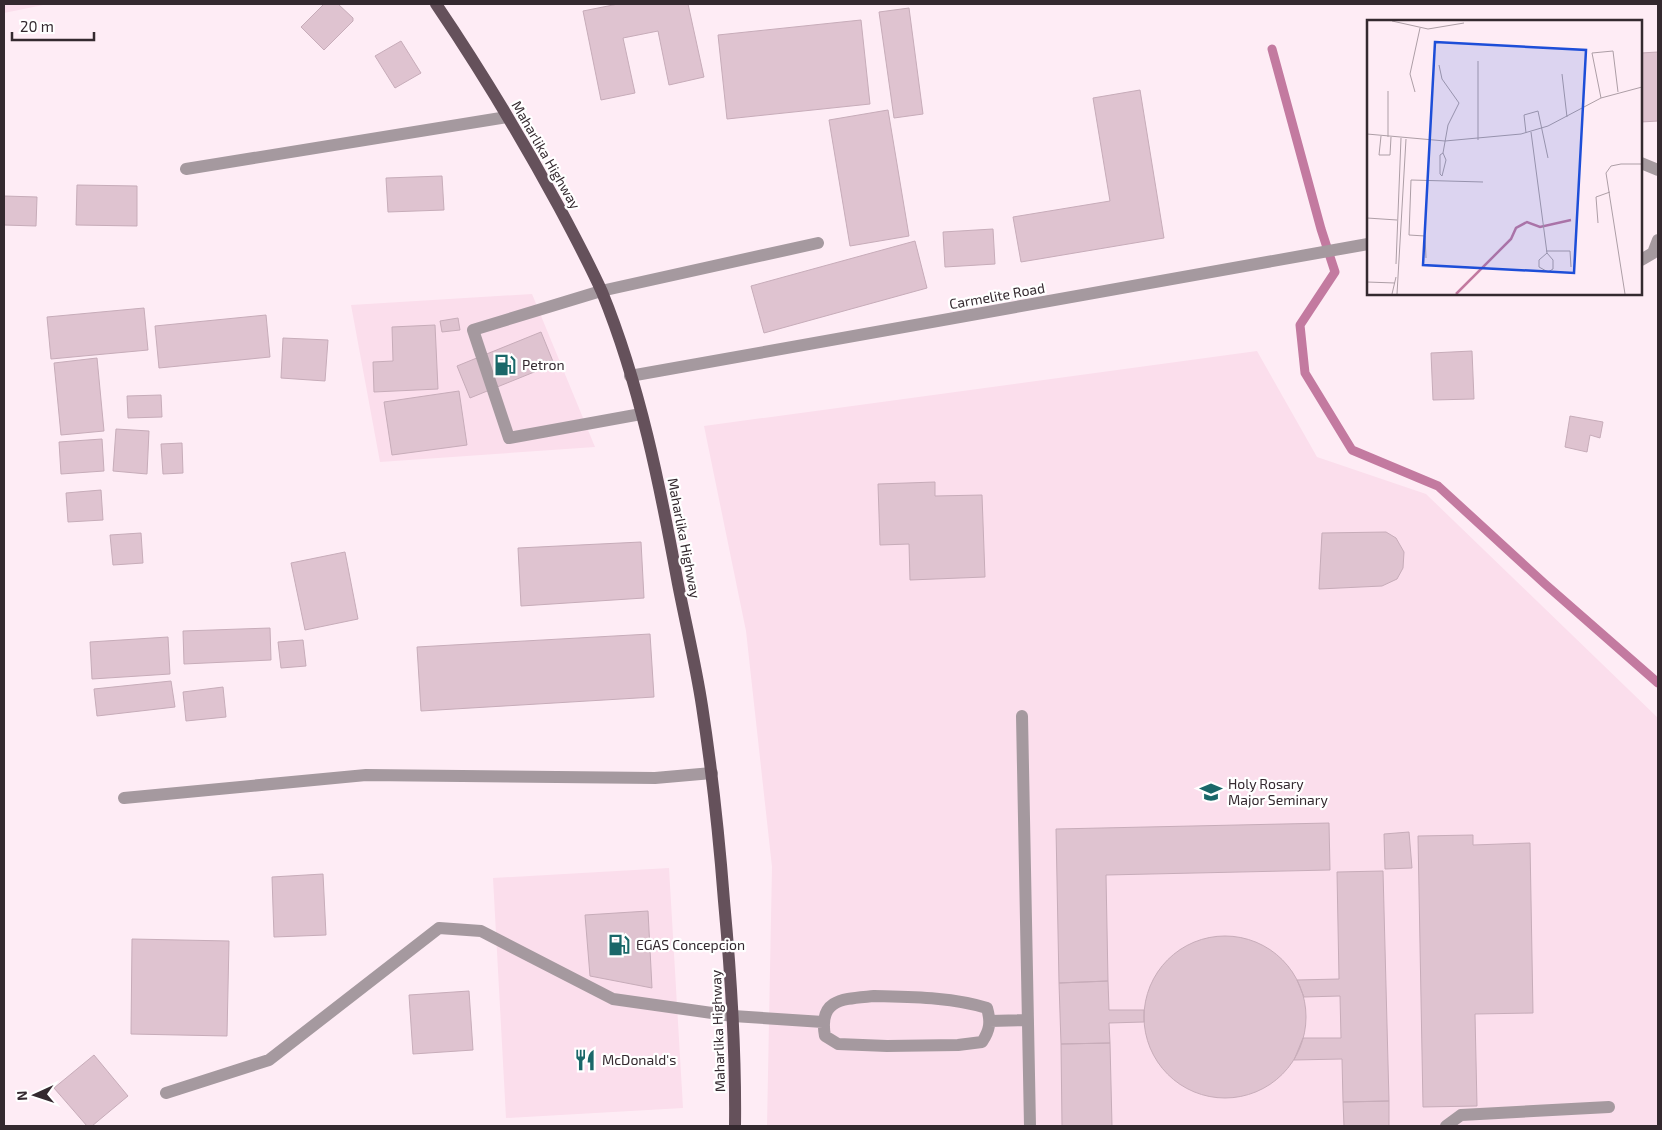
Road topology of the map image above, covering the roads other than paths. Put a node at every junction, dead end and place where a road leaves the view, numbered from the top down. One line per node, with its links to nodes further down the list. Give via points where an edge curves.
1 (436, 4): 2 (main road, Maharlika Highway)
2 (507, 116): 4 (street); 10 (main road, Maharlika Highway, via 540,171)
3 (1642, 163): 5 (street)
4 (186, 169)
5 (1658, 170)
6 (1658, 240): 9 (street, via 1653,253)
7 (818, 243): 10 (street)
8 (1367, 244): 11 (street, Carmelite Road)
9 (1642, 259)
10 (601, 291): 11 (main road, Maharlika Highway); 12 (street, via 473,330 509,438)
11 (630, 376): 12 (main road, Maharlika Highway)
12 (641, 414): 14 (main road, Maharlika Highway, via 666,519 702,703)
13 (1022, 716): 18 (street)
14 (712, 772): 15 (street, via 656,778 366,775); 16 (main road, Maharlika Highway)
15 (124, 798)
16 (733, 1016): 19 (street); 20 (street, via 612,999 481,931 439,928 269,1060); 22 (main road, Maharlika Highway)
17 (990, 1020): 18 (street); 19 (street, via 988,1008 968,1002 874,996 839,1000 829,1006); 19 (street, via 989,1032 982,1042 887,1046 838,1044 825,1036)
18 (1028, 1020): 23 (street)
19 (823, 1022)
20 (166, 1093)
21 (1609, 1107): 24 (street, via 1461,1115)
22 (735, 1126)
23 (1030, 1126)
24 (1446, 1126)

